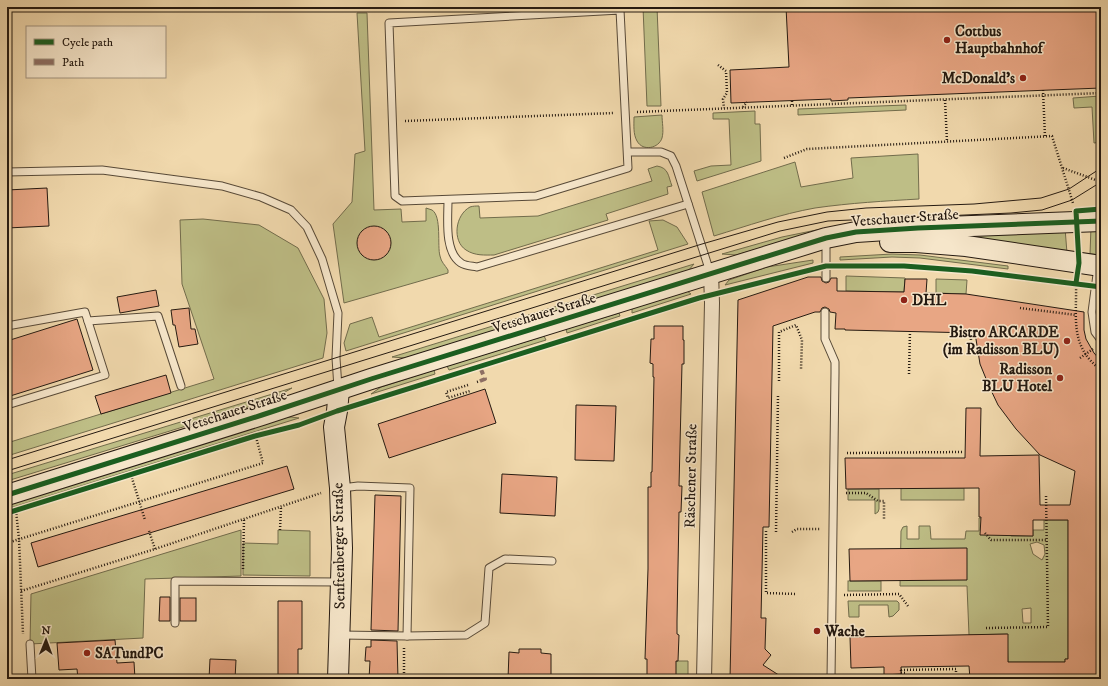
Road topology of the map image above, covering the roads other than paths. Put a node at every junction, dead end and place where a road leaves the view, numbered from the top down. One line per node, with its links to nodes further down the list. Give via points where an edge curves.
1 (628, 152): 3 (lane, via 628,168 536,196); 3 (lane, via 620,10 389,23 395,196 402,201); 4 (lane, via 661,152 671,156)
2 (7, 172): 15 (lane, via 102,170 222,186 261,197 291,210 307,227 322,259 338,313 336,358)
3 (448, 200): 4 (lane, via 449,242 453,256 462,264 477,267)
4 (688, 204): 8 (lane)
5 (1101, 221): 6 (street, Vetschauer Straße, via 856,232)
6 (826, 241): 7 (street, Vetschauer Straße, via 916,242); 8 (street, Vetschauer Straße, via 798,246); 9 (lane)
7 (1100, 266): 13 (lane, via 1092,312 1095,332)
8 (711, 273): 15 (street, Vetschauer Straße); 27 (street, Räschener Straße)
9 (826, 278)
10 (825, 312): 28 (lane, via 825,339 836,373)
11 (88, 321): 12 (lane, via 85,312); 14 (lane, via 158,316); 16 (lane, via 105,374)
12 (7, 326)
13 (1101, 340)
14 (181, 386)
15 (339, 390): 17 (street, Senftenberger Straße, via 334,427); 18 (street, Vetschauer Straße, via 125,458)
16 (7, 405)
17 (331, 490): 20 (street, Senftenberger Straße, via 342,548); 23 (lane, via 358,486 410,488)
18 (12, 503)
19 (552, 561): 23 (lane, via 505,560 489,568 485,623 466,635)
20 (341, 582): 21 (lane, via 175,581); 22 (street, Senftenberger Straße)
21 (174, 623)
22 (340, 635): 23 (lane); 26 (street, Senftenberger Straße)
23 (406, 640)
24 (30, 644): 25 (lane)
25 (32, 679)
26 (338, 679)
27 (704, 679)
28 (831, 679)

